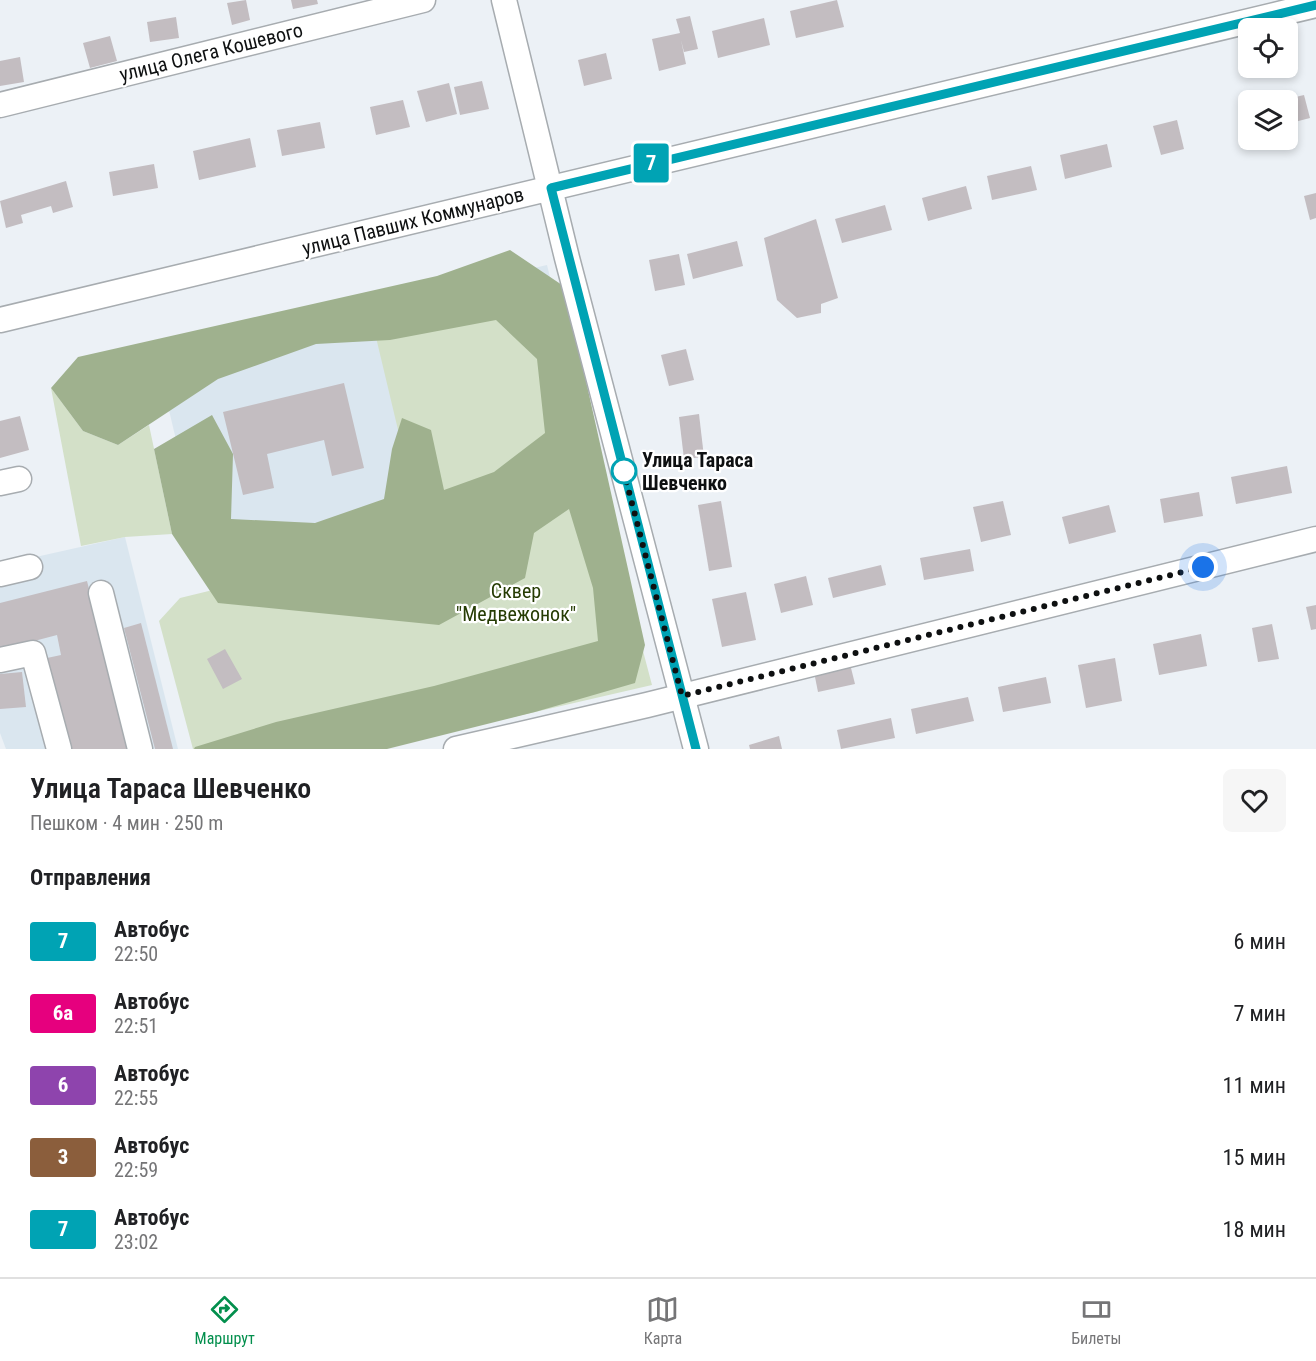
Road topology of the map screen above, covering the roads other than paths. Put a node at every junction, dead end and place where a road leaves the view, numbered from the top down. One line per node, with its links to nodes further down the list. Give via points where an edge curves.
1 (423, 0): 4 (street, улица Олега Кошевого)
2 (504, 0): 5 (street)
3 (1316, 3): 5 (street, улица Павших Коммунаров)
4 (0, 105)
5 (551, 188): 6 (street, улица Павших Коммунаров); 12 (street)
6 (0, 320)
7 (1316, 539): 12 (street)
8 (30, 567): 9 (street)
9 (0, 574)
10 (101, 593): 14 (street)
11 (0, 660): 13 (street, via 33,653)
12 (682, 696): 15 (street); 16 (street)
13 (59, 749)
14 (140, 749)
15 (456, 749)
16 (696, 749)

